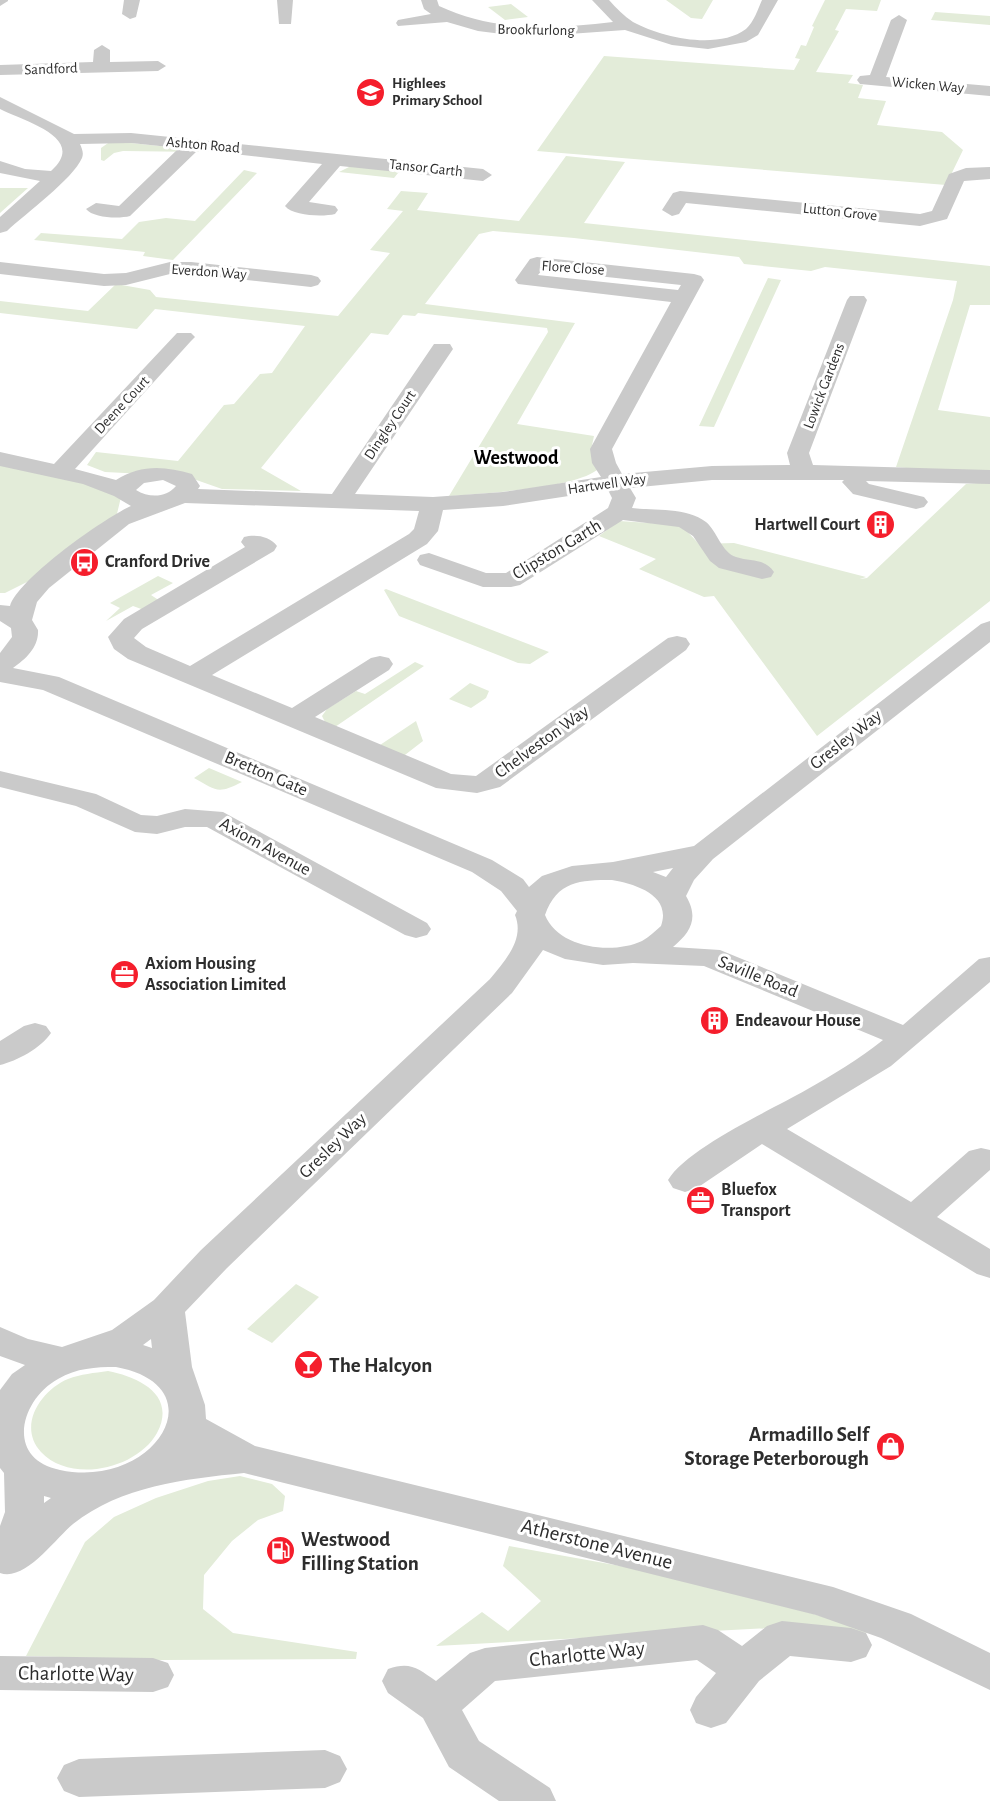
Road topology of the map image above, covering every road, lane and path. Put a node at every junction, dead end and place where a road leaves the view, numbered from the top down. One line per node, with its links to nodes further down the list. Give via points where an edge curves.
1 (285, 0): 8 (street)
2 (429, 0): 5 (street, Brookfurlong, via 432,9)
3 (600, 0): 11 (street)
4 (770, 0): 11 (street, via 753,32 736,40 670,41)
5 (447, 17): 10 (street, Brookfurlong); 11 (street, Brookfurlong, via 476,28 526,32)
6 (881, 18): 7 (street)
7 (899, 20): 9 (street); 14 (street, Wicken Way, via 871,80)
8 (285, 21)
9 (917, 21)
10 (404, 22)
11 (627, 25)
12 (158, 66): 13 (street, Sandford, via 102,59)
13 (0, 70)
14 (990, 91)
15 (0, 102): 16 (street)
16 (69, 139): 17 (street, Ashton Road, via 131,138); 21 (street, via 73,156)
17 (194, 144): 18 (street, Ashton Road); 23 (street, via 123,212)
18 (337, 158): 22 (street, Tansor Garth, via 483,175 476,185); 24 (street, via 295,206)
19 (0, 167): 21 (street)
20 (990, 173): 25 (street, Lutton Grove, via 956,178 940,215 932,219 680,197)
21 (55, 177): 26 (street)
22 (457, 186)
23 (96, 209)
24 (328, 210)
25 (672, 210)
26 (0, 227)
27 (0, 268): 28 (street, Everdon Way, via 104,280 191,268)
28 (311, 281)
29 (684, 297): 29 (street, Flore Close, via 573,285 525,280 537,263 694,280); 38 (street, Flore Close, via 601,449 604,463)
30 (856, 300): 35 (street, Lowick Gardens, via 798,453)
31 (184, 337): 34 (street, Deene Court)
32 (442, 349): 41 (street, Dingley Court)
33 (0, 459): 34 (street)
34 (59, 472): 40 (street, via 90,479)
35 (803, 472): 36 (street, Hartwell Way); 38 (street, Hartwell Way, via 712,473)
36 (854, 473): 37 (street, Hartwell Way); 42 (street, via 854,484 861,489)
37 (990, 477)
38 (617, 482): 43 (street, Hartwell Way, via 503,499); 44 (street, Clipston Garth, via 624,498)
39 (176, 493): 40 (street); 40 (street, via 180,477 164,473); 41 (street, Hartwell Way)
40 (127, 495): 48 (street)
41 (339, 501): 43 (street, Hartwell Way)
42 (916, 502)
43 (433, 504): 57 (street, via 426,531 418,539)
44 (619, 512): 46 (street, Clipston Garth, via 511,580 483,580); 47 (street, via 695,524 722,560)
45 (253, 542): 57 (street, Chelveston Way, via 265,546 133,624 121,637 136,653)
46 (429, 560)
47 (759, 568)
48 (40, 583): 49 (street); 50 (street)
49 (0, 598)
50 (9, 616): 53 (street, via 25,629 27,639)
51 (990, 629): 61 (street, Gresley Way)
52 (677, 644): 59 (street, Chelveston Way, via 502,772 477,785 435,778)
53 (22, 649): 55 (street); 58 (street, Bretton Gate)
54 (380, 664): 59 (street)
55 (0, 665)
56 (0, 674): 58 (street, Bretton Gate)
57 (192, 676): 59 (street, Chelveston Way)
58 (50, 683): 62 (street, Bretton Gate)
59 (294, 719)
60 (0, 779): 67 (street, Axiom Avenue, via 86,800 135,823 157,825 185,818 213,818)
61 (703, 853): 63 (street, Gresley Way); 65 (street, Gresley Way, via 681,877)
62 (482, 866): 64 (street, Bretton Gate, via 531,875); 66 (street, Bretton Gate, via 512,885)
63 (612, 871): 64 (street); 65 (street, via 657,885)
64 (581, 873): 66 (street, via 547,886 536,897)
65 (675, 906): 68 (street, via 676,927 667,939); 69 (street, Saville Road)
66 (533, 917): 70 (street, via 544,938 560,948); 72 (street, Gresley Way, via 526,956)
67 (416, 930)
68 (635, 955): 69 (street, Saville Road); 70 (street)
69 (709, 957): 74 (street, Saville Road)
70 (603, 958): 72 (street, Gresley Way, via 549,965)
71 (990, 966): 74 (street)
72 (501, 986): 81 (street, Gresley Way, via 214,1259)
73 (35, 1033): 75 (street)
74 (906, 1038): 76 (street, via 842,1084)
75 (0, 1054)
76 (763, 1130): 78 (street); 79 (street)
77 (981, 1159): 79 (street)
78 (685, 1180)
79 (912, 1220): 80 (street)
80 (990, 1265)
81 (167, 1309): 83 (street, Gresley Way, via 125,1338); 84 (street, via 168,1343)
82 (0, 1340): 83 (street, via 17,1349)
83 (72, 1358): 84 (street, via 110,1353 136,1357 160,1367); 85 (street, via 37,1374)
84 (176, 1383): 86 (street, via 183,1394 187,1415)
85 (3, 1398): 88 (street, via 9,1453)
86 (184, 1425): 87 (street, Atherstone Avenue); 89 (street, via 182,1436 168,1456)
87 (244, 1458): 89 (street, Atherstone Avenue); 95 (street, Atherstone Avenue, via 819,1599 896,1626)
88 (23, 1470): 90 (street, via 43,1482); 91 (street, via 25,1512)
89 (147, 1472): 90 (street)
90 (94, 1489): 91 (street, via 59,1513)
91 (4, 1568)
92 (851, 1645): 93 (street, via 782,1638)
93 (744, 1669): 98 (street, Charlotte Way, via 703,1642 485,1665); 99 (street)
94 (0, 1673): 96 (street, Charlotte Way)
95 (990, 1673)
96 (153, 1676)
97 (403, 1681): 98 (street)
98 (438, 1705): 103 (street, via 464,1754)
99 (711, 1710)
100 (325, 1769): 102 (street, via 255,1768)
101 (79, 1778): 102 (street)
102 (187, 1788)
103 (534, 1801)

